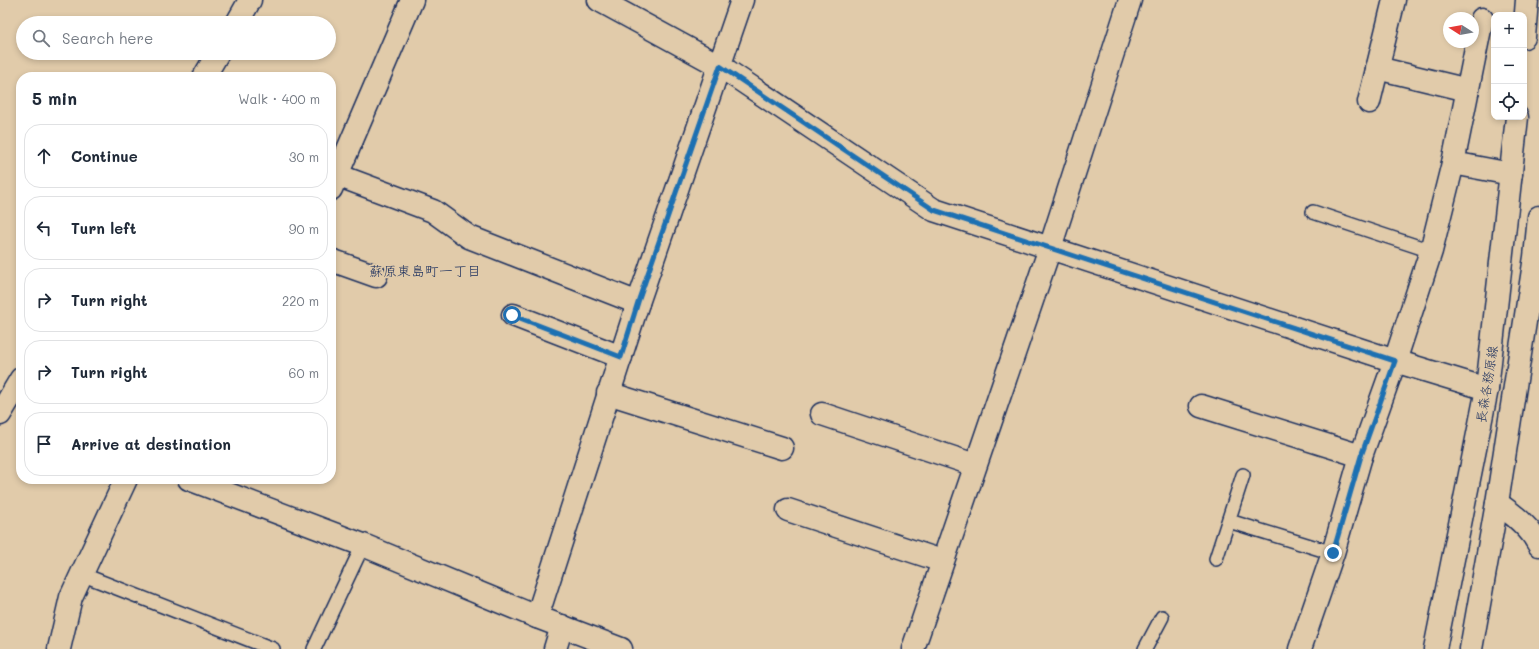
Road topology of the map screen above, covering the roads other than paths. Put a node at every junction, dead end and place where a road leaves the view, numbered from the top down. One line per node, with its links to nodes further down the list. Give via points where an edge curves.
1 (250, 0): 9 (street)
2 (412, 0): 20 (street)
3 (600, 0): 12 (street)
4 (742, 0): 12 (street)
5 (1130, 0): 24 (street)
6 (1394, 0): 13 (street)
7 (1527, 0): 8 (street)
8 (1526, 12)
9 (240, 16)
10 (1482, 19): 15 (street)
11 (214, 60): 14 (street)
12 (720, 66): 24 (street, via 934,210); 28 (street)
13 (1377, 68): 15 (street); 16 (street)
14 (207, 72)
15 (1468, 90): 18 (street)
16 (1369, 102)
17 (1516, 120): 19 (street, 長森各務原線)
18 (1453, 163): 19 (street); 25 (street)
19 (1511, 174): 33 (street, 長森各務原線)
20 (336, 177)
21 (336, 183): 28 (street, via 433,211 469,237)
22 (1313, 212): 25 (lane)
23 (1539, 217): 44 (street)
24 (1050, 248): 31 (street); 40 (street)
25 (1431, 251): 31 (street)
26 (336, 262): 27 (street)
27 (376, 276)
28 (638, 302): 30 (street)
29 (512, 315): 30 (street)
30 (621, 357): 34 (street)
31 (1395, 361): 33 (street); 39 (street)
32 (16, 389): 36 (street)
33 (1487, 389): 64 (street, 長森各務原線)
34 (608, 394): 38 (street); 53 (street)
35 (1201, 406): 39 (street)
36 (6, 410)
37 (822, 414): 40 (street)
38 (782, 448)
39 (1361, 456): 49 (street)
40 (975, 465): 51 (street)
41 (1243, 475): 46 (lane)
42 (124, 484): 52 (street)
43 (208, 484): 48 (street)
44 (1497, 504): 47 (street, via 1515,515); 65 (street)
45 (788, 510): 51 (street)
46 (1229, 521): 49 (lane); 50 (lane)
47 (1539, 544)
48 (363, 545): 53 (street); 58 (lane)
49 (1333, 553): 63 (street)
50 (1216, 559)
51 (942, 561): 61 (street)
52 (81, 574): 56 (street, via 71,597); 57 (lane)
53 (537, 617): 55 (street)
54 (1162, 617): 62 (lane)
55 (562, 626): 59 (street); 60 (street)
56 (59, 649)
57 (273, 649)
58 (314, 649)
59 (555, 649)
60 (621, 649)
61 (913, 649)
62 (1144, 649)
63 (1300, 649)
64 (1435, 649)
65 (1471, 649)

